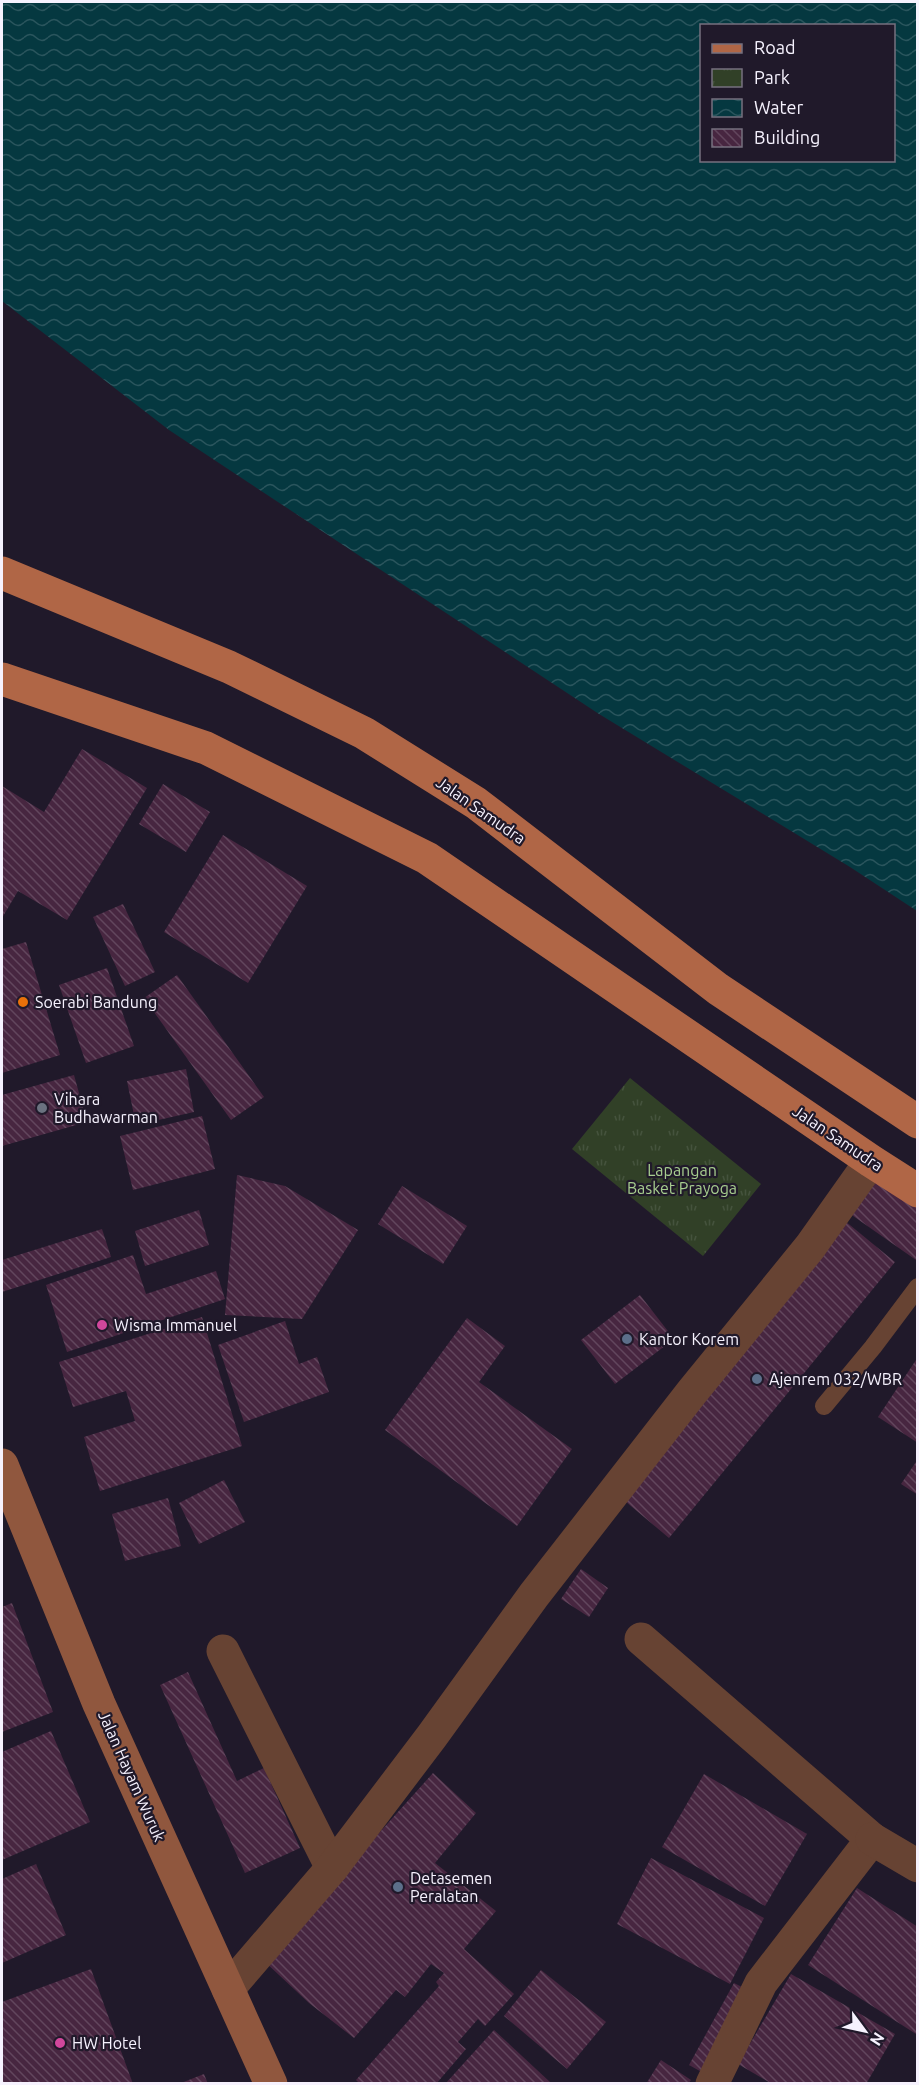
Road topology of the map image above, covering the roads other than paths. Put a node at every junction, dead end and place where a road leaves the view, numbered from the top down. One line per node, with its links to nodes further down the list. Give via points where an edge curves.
1 (2, 573): 3 (main road, Jalan Samudra, via 230,667 364,733 476,804 718,989)
2 (2, 679): 4 (main road, Jalan Samudra, via 207,748 427,858)
3 (918, 1122)
4 (871, 1161): 5 (main road, Jalan Samudra); 13 (street, via 810,1247 534,1595)
5 (918, 1191)
6 (918, 1287): 7 (lane)
7 (824, 1406)
8 (2, 1465): 14 (main road, Jalan Hayam Wuruk, via 99,1704)
9 (641, 1640): 11 (street)
10 (223, 1651): 13 (street)
11 (872, 1839): 12 (street); 16 (street, via 761,1983)
12 (918, 1866)
13 (332, 1869): 14 (street)
14 (228, 1989): 15 (main road, Jalan Hayam Wuruk)
15 (271, 2084)
16 (712, 2084)

